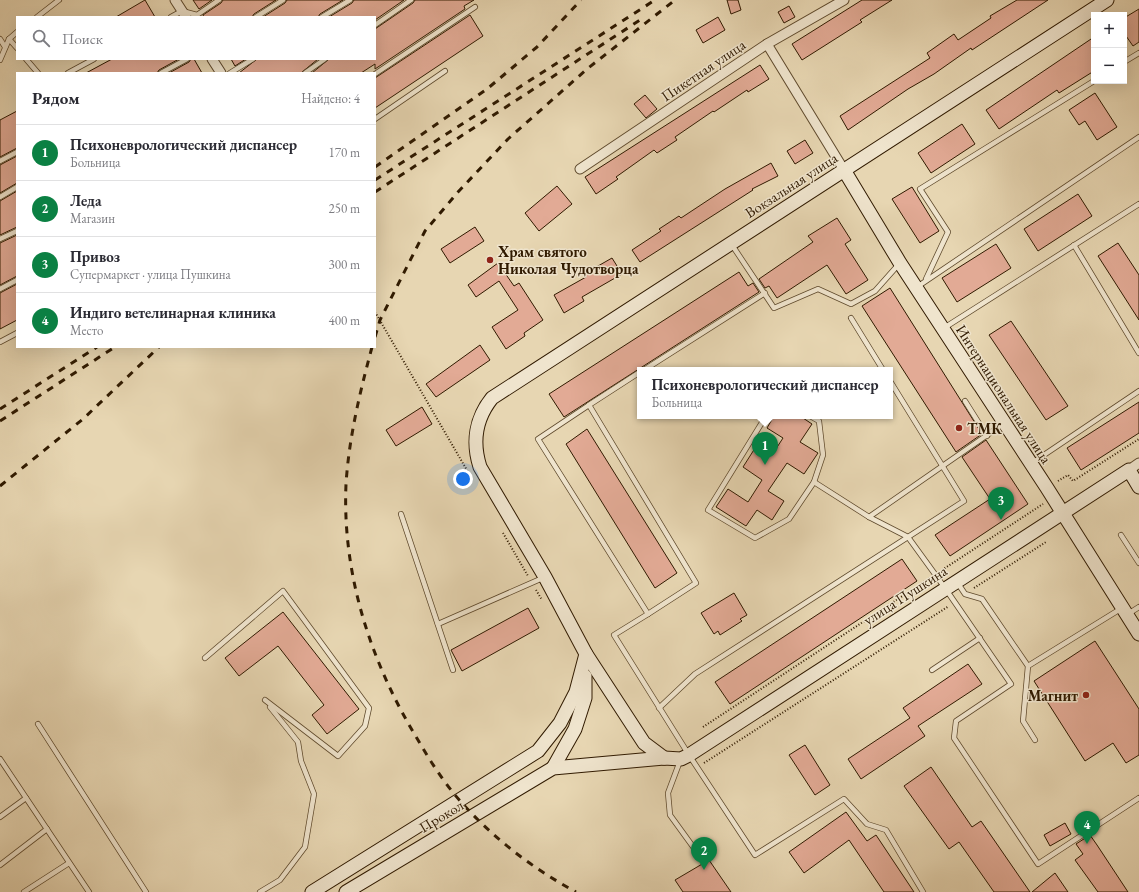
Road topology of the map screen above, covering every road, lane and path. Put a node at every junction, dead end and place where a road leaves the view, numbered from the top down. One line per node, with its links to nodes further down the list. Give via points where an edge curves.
1 (59, 0): 11 (lane)
2 (175, 0): 10 (street)
3 (219, 0): 10 (lane, via 196,15)
4 (282, 0): 12 (lane)
5 (350, 0): 13 (lane)
6 (411, 0): 14 (lane)
7 (844, 0): 18 (street, Пикетная улица)
8 (1107, 0): 44 (main road, Вокзальная улица)
9 (475, 7): 37 (lane)
10 (184, 14)
11 (38, 16)
12 (258, 16)
13 (324, 16)
14 (376, 24)
15 (16, 33): 17 (lane)
16 (0, 39): 19 (lane)
17 (9, 39): 19 (lane); 20 (lane)
18 (767, 44): 43 (street, Пикетная улица); 44 (street)
19 (5, 47): 22 (lane)
20 (16, 47)
21 (1139, 53): 29 (lane)
22 (0, 60)
23 (27, 60): 31 (lane)
24 (92, 60): 32 (lane)
25 (185, 60): 33 (lane)
26 (213, 60): 34 (street)
27 (251, 60): 35 (lane)
28 (324, 60): 36 (lane)
29 (1127, 60)
30 (445, 71): 39 (lane)
31 (37, 72)
32 (70, 72)
33 (163, 72)
34 (220, 72)
35 (232, 72)
36 (306, 72)
37 (376, 73)
38 (1091, 83): 53 (lane, via 920,189 948,232)
39 (376, 118)
40 (1139, 137): 53 (lane)
41 (16, 153): 42 (lane)
42 (0, 161)
43 (580, 169)
44 (844, 170): 50 (main road, Вокзальная улица); 52 (main road, Интернациональная улица)
45 (16, 189): 46 (lane)
46 (0, 197)
47 (1139, 204): 51 (lane)
48 (16, 231): 49 (lane)
49 (0, 239)
50 (731, 243): 57 (lane); 93 (main road, Вокзальная улица, via 492,398 479,420 476,433 477,459 480,467)
51 (1074, 245): 60 (lane); 63 (lane)
52 (900, 263): 55 (main road, Интернациональная улица); 57 (lane, via 874,291 851,304 818,289 774,308)
53 (926, 279): 55 (lane)
54 (16, 281): 56 (lane)
55 (916, 288): 60 (main road, Интернациональная улица)
56 (0, 289)
57 (765, 293): 64 (lane)
58 (376, 314): 79 (path)
59 (851, 318): 65 (lane)
60 (943, 329): 73 (main road, Интернациональная улица)
61 (16, 334): 62 (lane)
62 (0, 342)
63 (1139, 353)
64 (649, 367)
65 (881, 367)
66 (637, 374): 70 (lane)
67 (893, 387): 78 (lane)
68 (1139, 391): 76 (lane)
69 (965, 401): 74 (lane)
70 (589, 405): 101 (lane, via 696,583); 101 (lane, via 538,439)
71 (764, 419): 80 (lane, via 708,510 755,538 789,519)
72 (815, 419): 80 (lane, via 819,421 822,455)
73 (1005, 423): 74 (lane); 76 (main road, Интернациональная улица)
74 (987, 436): 78 (lane)
75 (1139, 440): 81 (path, via 1073,481 1068,475)
76 (1031, 464): 84 (main road, Интернациональная улица)
77 (1134, 466): 82 (main road); 84 (main road, улица Пушкина)
78 (943, 467): 86 (lane); 89 (lane, via 964,501)
79 (470, 477)
80 (814, 482): 86 (lane)
81 (1054, 484)
82 (1139, 487)
83 (1044, 503): 92 (path)
84 (1062, 513): 95 (main road, улица Пушкина); 100 (main road, Интернациональная улица)
85 (401, 514): 102 (lane)
86 (869, 518): 89 (lane)
87 (501, 530): 94 (path)
88 (1121, 535): 91 (lane)
89 (908, 537): 92 (lane); 110 (lane, via 695,674)
90 (1046, 542): 96 (path)
91 (1139, 562)
92 (936, 574): 95 (lane); 112 (path)
93 (545, 577): 94 (lane); 105 (main road)
94 (532, 583): 97 (path); 102 (lane)
95 (951, 584): 96 (lane); 98 (lane); 114 (main road, улица Пушкина)
96 (965, 594): 107 (lane, via 982,599)
97 (543, 602)
98 (955, 602): 104 (lane); 118 (path)
99 (1139, 607): 100 (lane)
100 (1124, 611): 103 (main road, Интернациональная улица); 107 (lane)
101 (648, 614): 110 (lane, via 614,635)
102 (438, 624): 108 (lane)
103 (1139, 634)
104 (980, 638): 109 (lane); 120 (lane, via 1011,684 956,720 954,738 1038,864)
105 (586, 654): 115 (main road, via 644,743); 117 (main road, via 585,698 575,729); 130 (main road, via 576,692 560,723 538,751)
106 (205, 658): 129 (lane, via 283,591 369,708 365,726 338,756 265,700 298,742 301,761 314,794 305,847 280,880)
107 (1028, 666): 113 (lane, via 1023,721)
108 (453, 670)
109 (932, 670)
110 (659, 708): 114 (lane)
111 (38, 724): 128 (lane)
112 (703, 727)
113 (1035, 740)
114 (685, 757): 115 (main road); 118 (lane); 123 (lane, via 668,793 670,815)
115 (664, 758): 117 (main road)
116 (0, 759): 119 (lane)
117 (553, 768): 131 (main road, Прокол)
118 (697, 768): 132 (lane, via 755,855 844,799 867,824 886,830)
119 (26, 798): 121 (lane); 122 (lane)
120 (1139, 798)
121 (0, 817)
122 (47, 829): 124 (lane); 125 (lane)
123 (699, 855)
124 (69, 863): 126 (lane); 127 (lane)
125 (0, 865)
126 (24, 892)
127 (89, 892)
128 (146, 892)
129 (260, 892)
130 (312, 892)
131 (346, 892)
132 (923, 892)

